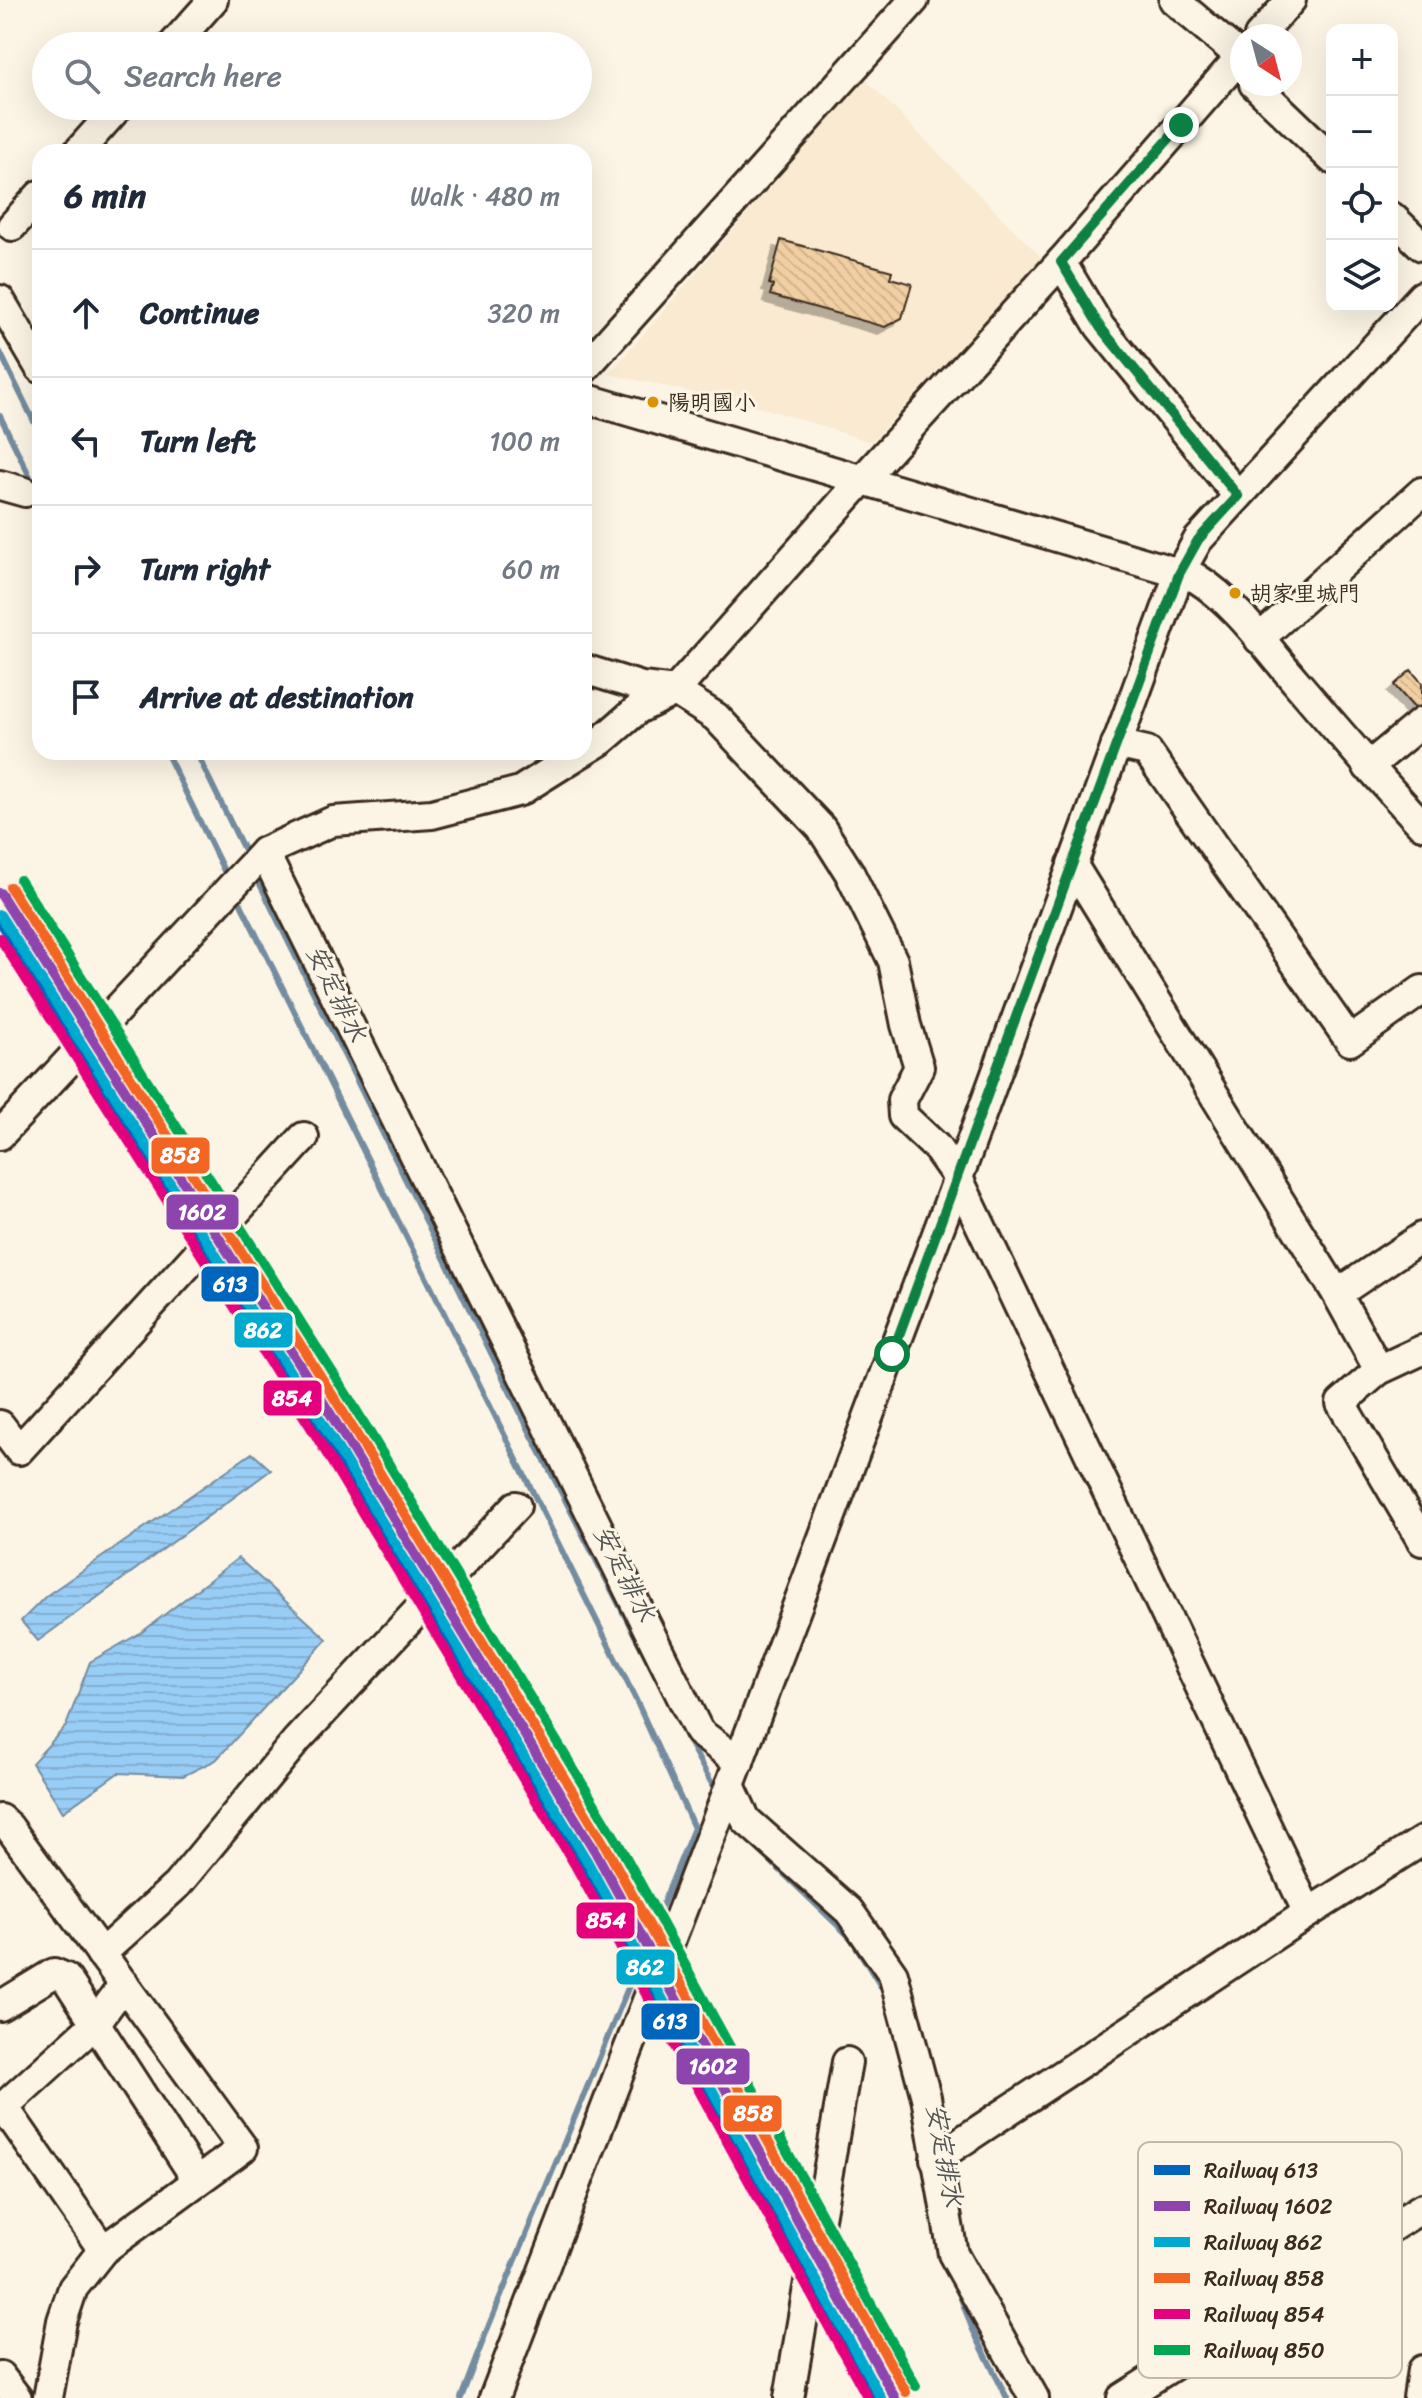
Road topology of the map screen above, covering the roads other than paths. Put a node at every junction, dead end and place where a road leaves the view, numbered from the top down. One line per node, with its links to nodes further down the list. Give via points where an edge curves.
1 (213, 0): 6 (street)
2 (914, 0): 22 (street)
3 (1174, 0): 7 (street)
4 (1291, 0): 5 (street)
5 (1269, 24)
6 (184, 32)
7 (1230, 38)
8 (1230, 68): 18 (street)
9 (1266, 96): 12 (street)
10 (107, 120): 11 (street)
11 (85, 144)
12 (1326, 153)
13 (32, 202): 15 (street)
14 (1398, 223): 17 (street)
15 (6, 224): 16 (street)
16 (32, 232)
17 (1422, 246)
18 (1061, 262): 24 (street); 26 (street, via 1100,327)
19 (0, 300): 21 (street)
20 (1420, 301): 26 (street)
21 (32, 354)
22 (592, 360)
23 (592, 400): 24 (street)
24 (862, 480): 27 (street); 30 (street)
25 (1422, 492): 28 (street)
26 (1238, 496): 27 (street, via 1198,540)
27 (1179, 574): 28 (street, via 1214,589); 32 (street)
28 (1259, 639): 35 (street)
29 (592, 671): 30 (street)
30 (675, 691): 33 (street, via 638,709); 42 (street, via 716,717 821,828 849,872 893,961 919,1067 902,1100 903,1116 936,1147)
31 (1422, 722): 35 (street)
32 (1116, 744): 37 (street); 39 (street, via 1147,751 1350,1041)
33 (592, 746)
34 (569, 760): 38 (street, via 520,791 432,814 333,821)
35 (1368, 767): 36 (street)
36 (1422, 825)
37 (1072, 864): 42 (street); 44 (street)
38 (247, 871): 40 (street); 50 (street)
39 (1422, 990)
40 (0, 1135)
41 (304, 1137): 47 (street, via 19,1450)
42 (958, 1178): 50 (street); 53 (street)
43 (1422, 1237): 44 (street)
44 (1337, 1294): 46 (street)
45 (1422, 1350): 46 (street)
46 (1379, 1370): 49 (street, via 1341,1403)
47 (0, 1425)
48 (516, 1506): 54 (street, via 297,1740 177,1885)
49 (1422, 1541)
50 (729, 1790): 60 (street, via 746,1820 849,1911 893,1974 926,2097); 70 (street)
51 (0, 1819): 54 (street)
52 (1422, 1841): 53 (street)
53 (1308, 1913): 60 (street)
54 (101, 1954): 55 (street)
55 (124, 1984): 57 (street); 61 (street, via 243,2148)
56 (0, 2006): 57 (street, via 54,1973 66,1978)
57 (95, 2024): 59 (street); 61 (street)
58 (847, 2062): 71 (street)
59 (2, 2108): 64 (street)
60 (935, 2159): 72 (street, via 953,2254)
61 (197, 2180): 64 (street)
62 (1422, 2208): 63 (street)
63 (1402, 2221)
64 (103, 2250): 69 (street, via 73,2288)
65 (1422, 2370): 74 (street)
66 (0, 2376): 68 (street)
67 (1154, 2378): 73 (street)
68 (17, 2398)
69 (48, 2398)
70 (494, 2398)
71 (789, 2398)
72 (1034, 2398)
73 (1122, 2398)
74 (1418, 2398)

